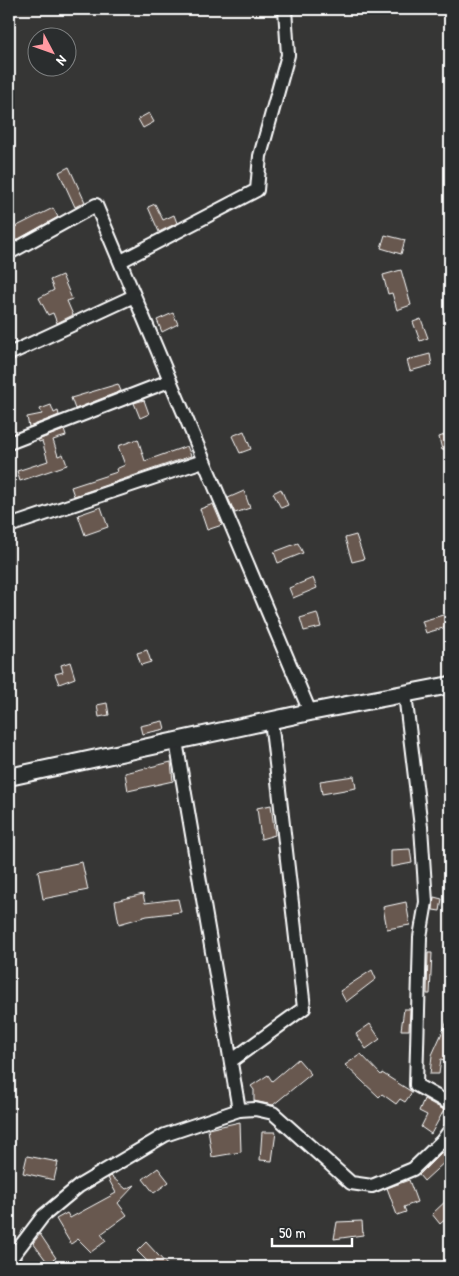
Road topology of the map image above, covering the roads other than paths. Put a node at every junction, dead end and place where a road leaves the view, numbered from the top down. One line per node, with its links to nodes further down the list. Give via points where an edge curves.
1 (285, 9): 3 (street, via 288,55 260,156 257,190)
2 (9, 253): 3 (street, via 96,205)
3 (121, 261): 4 (street)
4 (134, 296): 5 (street); 6 (street)
5 (9, 354)
6 (169, 381): 7 (street); 8 (street)
7 (9, 443)
8 (203, 461): 9 (street); 12 (street)
9 (9, 526)
10 (450, 685): 11 (main road)
11 (405, 694): 12 (main road); 17 (street, via 421,827 426,902 420,937 416,1085)
12 (310, 712): 13 (main road)
13 (271, 720): 14 (main road); 16 (street, via 304,1008)
14 (176, 741): 15 (main road); 16 (street)
15 (9, 777)
16 (231, 1061): 18 (street)
17 (450, 1104)
18 (239, 1110): 19 (street, via 273,1113 351,1183 372,1186 413,1169); 20 (street, via 165,1135 78,1186 43,1216)
19 (450, 1130)
20 (9, 1261)

